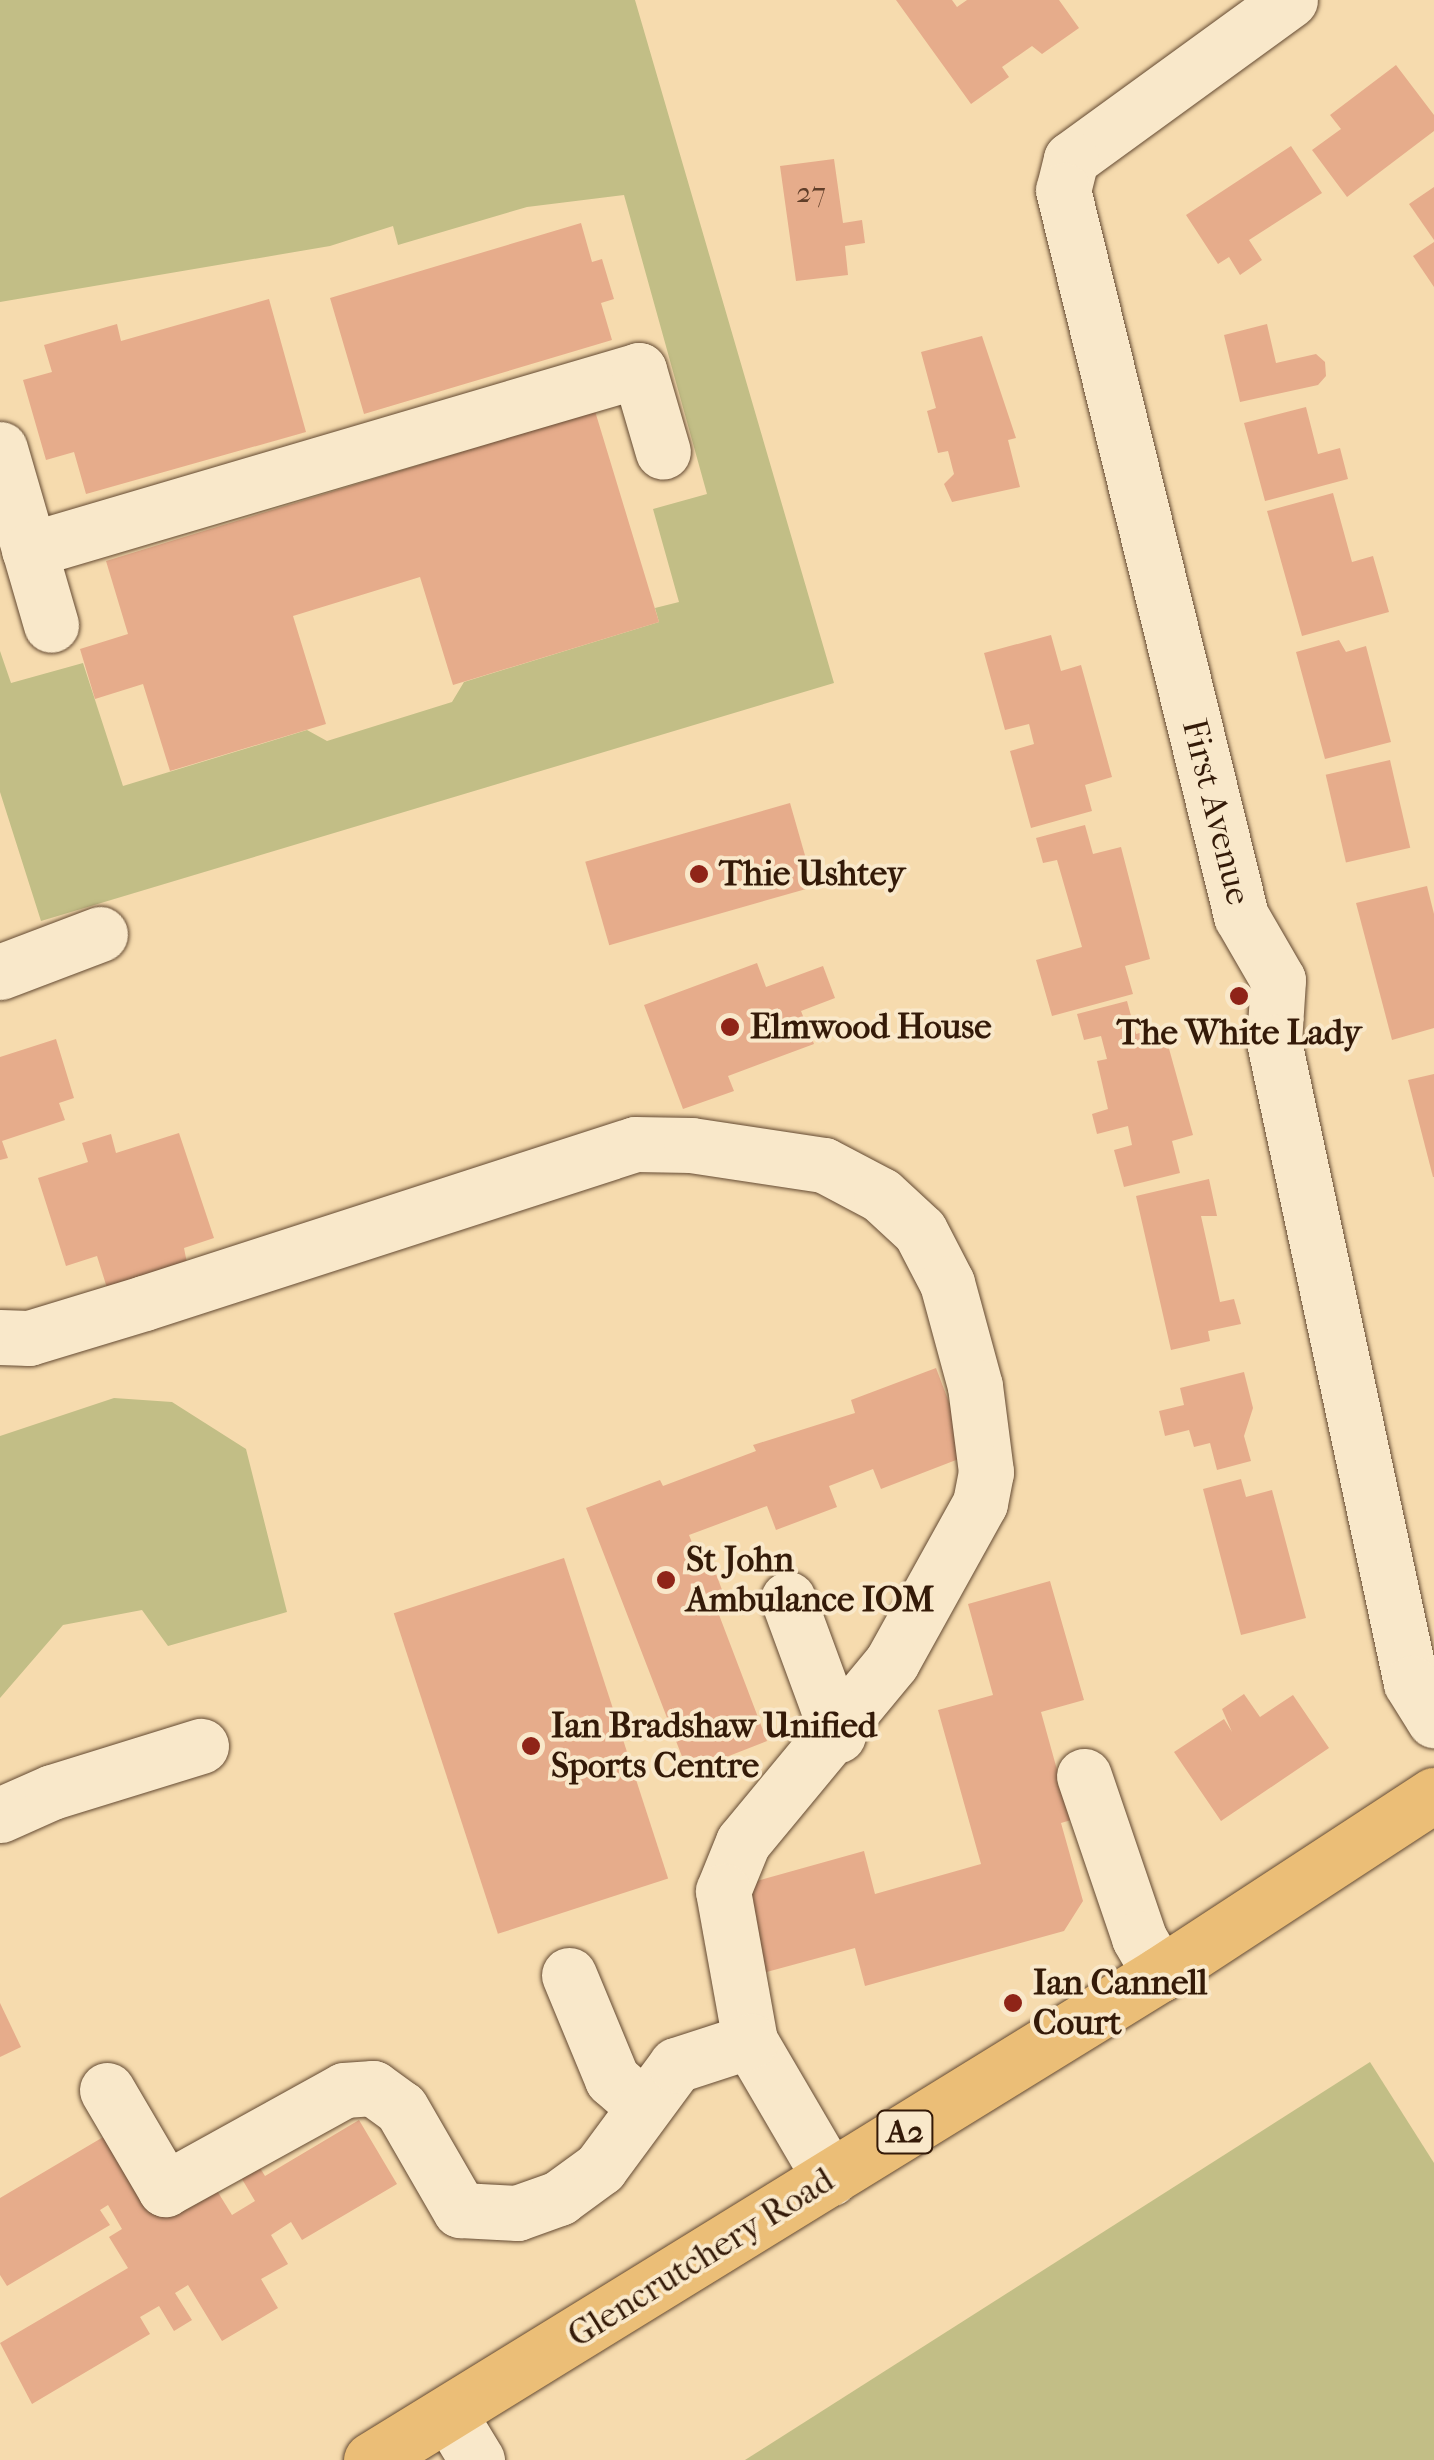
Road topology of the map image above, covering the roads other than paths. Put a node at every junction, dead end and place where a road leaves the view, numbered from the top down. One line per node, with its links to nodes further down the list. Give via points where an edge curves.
1 (1290, 0): 10 (street, First Avenue, via 1071,160 1064,190 1242,916 1278,980 1274,1042 1412,1682)
2 (0, 448): 4 (street)
3 (663, 452): 4 (street, via 639,370)
4 (29, 550): 5 (street)
5 (51, 626)
6 (100, 934): 7 (street)
7 (0, 972)
8 (0, 1336): 11 (street, via 29,1338 144,1304 635,1144 691,1145 824,1165 881,1195 920,1231 947,1282 964,1338 986,1472 960,1549 892,1662)
9 (788, 1598): 11 (street)
10 (1434, 1720)
11 (838, 1735): 18 (street, via 743,1842 723,1891)
12 (201, 1746): 15 (street)
13 (1084, 1776): 16 (street, via 1139,1938)
14 (1434, 1795): 16 (highway, Glencrutchery Road / A2)
15 (0, 1815)
16 (1160, 1974): 21 (highway, Glencrutchery Road / A2)
17 (569, 1975): 20 (street, via 612,2079)
18 (750, 2041): 20 (street, via 676,2064); 21 (street)
19 (107, 2090): 20 (street, via 164,2189 344,2090 373,2088 402,2108 460,2210 517,2212 559,2198 600,2168)
20 (642, 2105)
21 (830, 2178): 22 (highway, Glencrutchery Road / A2)
22 (421, 2435): 23 (highway, Glencrutchery Road / A2); 24 (street)
23 (371, 2460)
24 (477, 2460)

